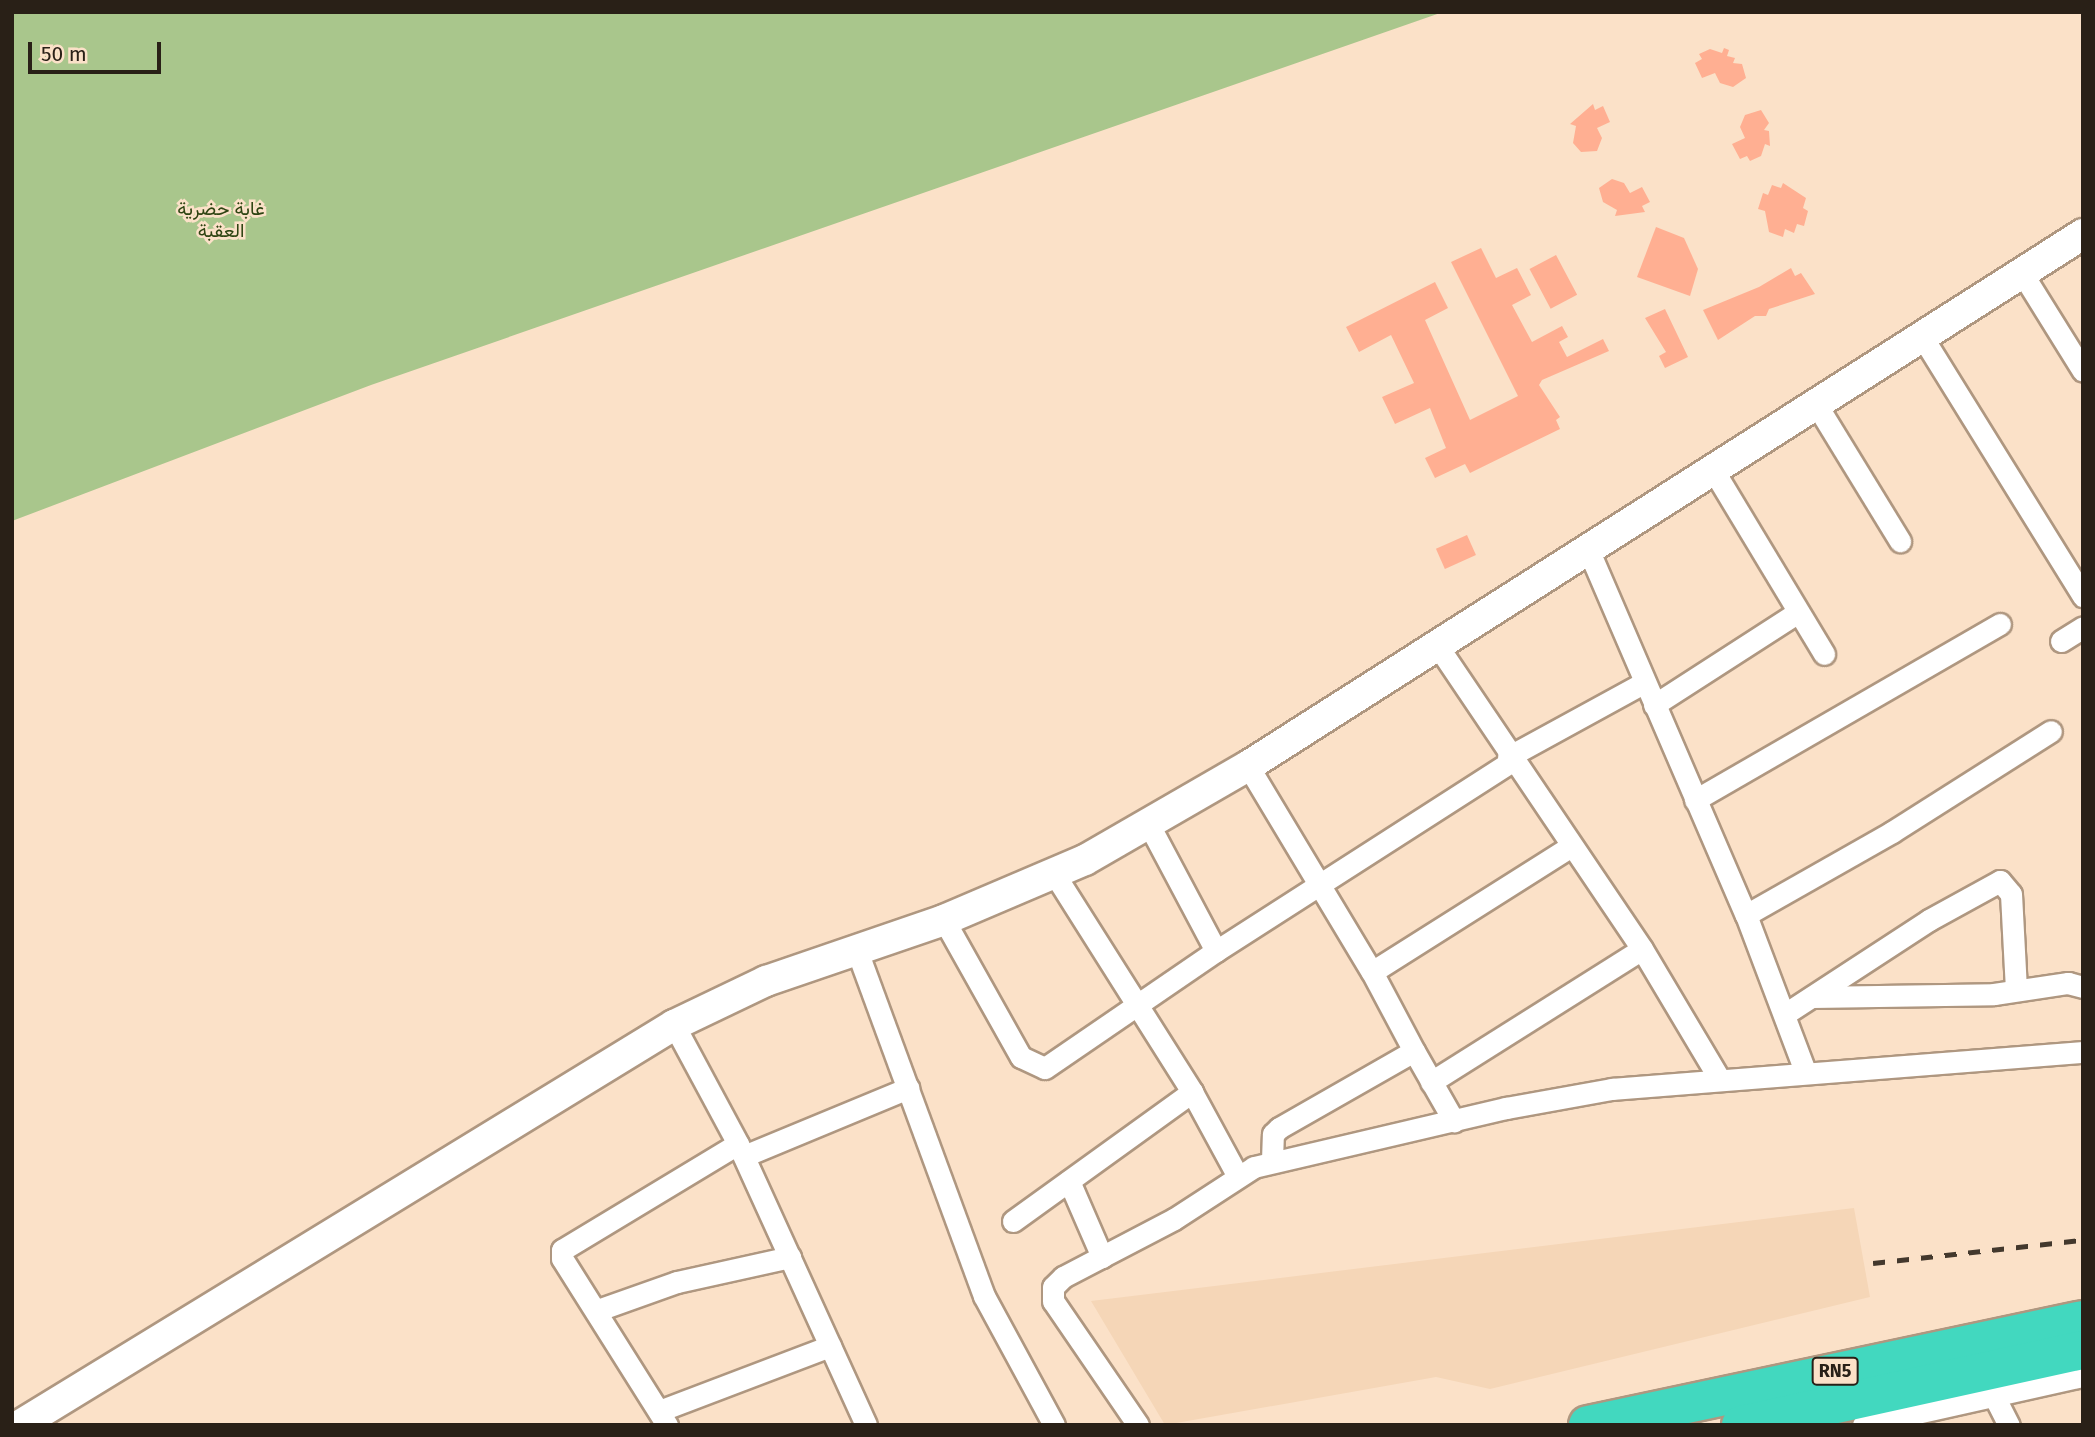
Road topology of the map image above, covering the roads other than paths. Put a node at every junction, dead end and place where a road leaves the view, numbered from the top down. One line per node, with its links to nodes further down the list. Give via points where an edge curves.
1 (2083, 234): 2 (street)
2 (2022, 273): 3 (street); 4 (street)
3 (1923, 338): 5 (street); 9 (street)
4 (2083, 371)
5 (1816, 404): 6 (street); 7 (street)
6 (1712, 468): 8 (street); 10 (street)
7 (1900, 541)
8 (1588, 549): 14 (street); 16 (street)
9 (2083, 596)
10 (1797, 613): 15 (street); 17 (street)
11 (2000, 624): 21 (street)
12 (2083, 627): 13 (street)
13 (2061, 641)
14 (1436, 642): 19 (street); 20 (street)
15 (1824, 654)
16 (1645, 682): 17 (street); 19 (street)
17 (1654, 705): 21 (street)
18 (2051, 731): 26 (street, via 1892,832)
19 (1510, 759): 23 (street); 25 (street)
20 (1248, 766): 22 (street); 25 (street)
21 (1695, 800): 26 (street)
22 (1148, 823): 24 (street); 30 (street)
23 (1572, 846): 29 (street); 31 (street)
24 (1055, 875): 27 (street); 35 (street)
25 (1319, 885): 30 (street); 31 (street)
26 (1746, 915): 36 (street)
27 (944, 920): 28 (street); 35 (street, via 1028,1064 1045,1068)
28 (856, 948): 37 (street, via 765,981); 43 (street)
29 (1642, 949): 41 (street); 42 (street)
30 (1216, 951): 35 (street)
31 (1372, 972): 38 (street)
32 (2083, 987): 33 (street, via 2068,983)
33 (2016, 990): 34 (street); 34 (street, via 2011,894 2000,881 1929,920)
34 (1812, 997): 36 (street)
35 (1136, 1003): 44 (street)
36 (1785, 1014): 40 (street)
37 (674, 1025): 46 (street); 60 (street)
38 (1414, 1051): 42 (street); 47 (street, via 1279,1128 1273,1135)
39 (2083, 1052): 40 (street)
40 (1805, 1071): 41 (street)
41 (1719, 1078): 45 (street, via 1559,1098)
42 (1432, 1082): 45 (street)
43 (908, 1088): 46 (street); 62 (street, via 984,1296)
44 (1192, 1092): 48 (street); 49 (street)
45 (1454, 1121): 47 (street)
46 (741, 1150): 51 (street); 53 (street, via 565,1245 562,1258)
47 (1272, 1160): 48 (street)
48 (1237, 1175): 52 (street, via 1174,1219)
49 (1069, 1181): 50 (street); 52 (street)
50 (1013, 1221)
51 (790, 1257): 53 (street, via 677,1282); 55 (street)
52 (1101, 1257): 63 (street, via 1057,1281 1053,1301)
53 (598, 1310): 59 (street)
54 (2083, 1320): 64 (highway, RN5)
55 (830, 1346): 59 (street); 61 (street)
56 (2083, 1350): 65 (highway, RN5)
57 (2083, 1376): 58 (street)
58 (1994, 1396): 66 (street); 67 (street)
59 (663, 1418)
60 (20, 1425)
61 (866, 1425)
62 (1054, 1425)
63 (1138, 1425)
64 (1588, 1425)
65 (1741, 1425)
66 (1863, 1425)
67 (2009, 1425)

